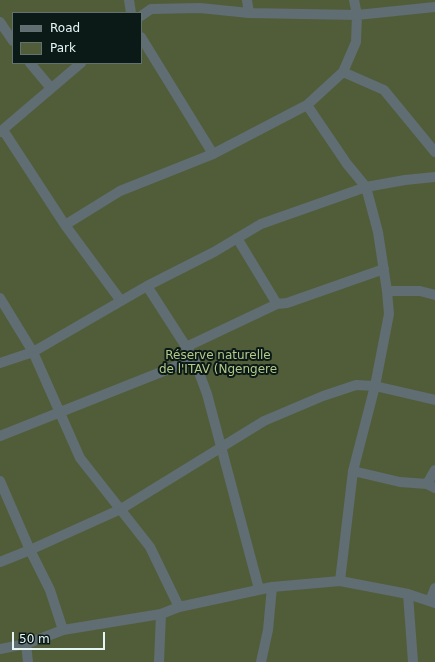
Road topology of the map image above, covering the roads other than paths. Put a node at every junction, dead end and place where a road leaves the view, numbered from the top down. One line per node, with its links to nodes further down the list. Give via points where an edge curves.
1 (129, 0): 5 (street)
2 (247, 0): 6 (street)
3 (354, 0): 8 (street)
4 (435, 7): 8 (street)
5 (131, 12)
6 (249, 13): 7 (street, via 200,8 151,9); 8 (street)
7 (142, 15)
8 (357, 15): 14 (street, via 356,42)
9 (0, 22): 11 (street)
10 (142, 39): 19 (street)
11 (12, 40)
12 (31, 64): 15 (street)
13 (80, 64): 15 (street)
14 (343, 72): 16 (street); 18 (street, via 384,90)
15 (50, 88): 17 (street)
16 (307, 105): 19 (street); 21 (street)
17 (2, 131): 22 (street)
18 (435, 152)
19 (213, 154): 22 (street, via 120,192)
20 (435, 178): 21 (street, via 404,180)
21 (366, 187): 23 (street, via 261,224); 24 (street, via 378,232)
22 (65, 225): 29 (street)
23 (237, 238): 25 (street); 30 (street)
24 (384, 269): 26 (street); 30 (street, via 287,303)
25 (147, 286): 29 (street); 31 (street)
26 (387, 291): 27 (street, via 420,291); 35 (street, via 389,314)
27 (435, 295)
28 (0, 298): 32 (street)
29 (121, 301): 32 (street)
30 (277, 304): 31 (street)
31 (186, 348): 33 (street)
32 (33, 352): 34 (street); 37 (street)
33 (194, 359): 37 (street); 39 (street, via 207,394)
34 (0, 362)
35 (375, 386): 36 (street); 39 (street, via 356,386 323,396 264,422); 41 (street)
36 (435, 400)
37 (60, 411): 38 (street); 44 (street, via 80,458)
38 (0, 436)
39 (221, 450): 44 (street); 50 (street)
40 (435, 470): 43 (street)
41 (353, 471): 43 (street); 47 (street)
42 (0, 481): 45 (street)
43 (431, 486)
44 (121, 509): 45 (street); 53 (street, via 150,547)
45 (30, 550): 46 (street); 55 (street, via 50,590)
46 (0, 562)
47 (340, 581): 48 (street); 51 (street)
48 (272, 587): 50 (street); 60 (street, via 268,630)
49 (435, 588): 52 (street)
50 (259, 589): 53 (street)
51 (408, 594): 52 (street); 61 (street)
52 (433, 602)
53 (178, 607): 54 (street)
54 (161, 614): 55 (street); 59 (street)
55 (64, 630): 56 (street)
56 (26, 644): 57 (street); 58 (street)
57 (0, 650)
58 (28, 662)
59 (160, 662)
60 (261, 662)
61 (413, 662)

